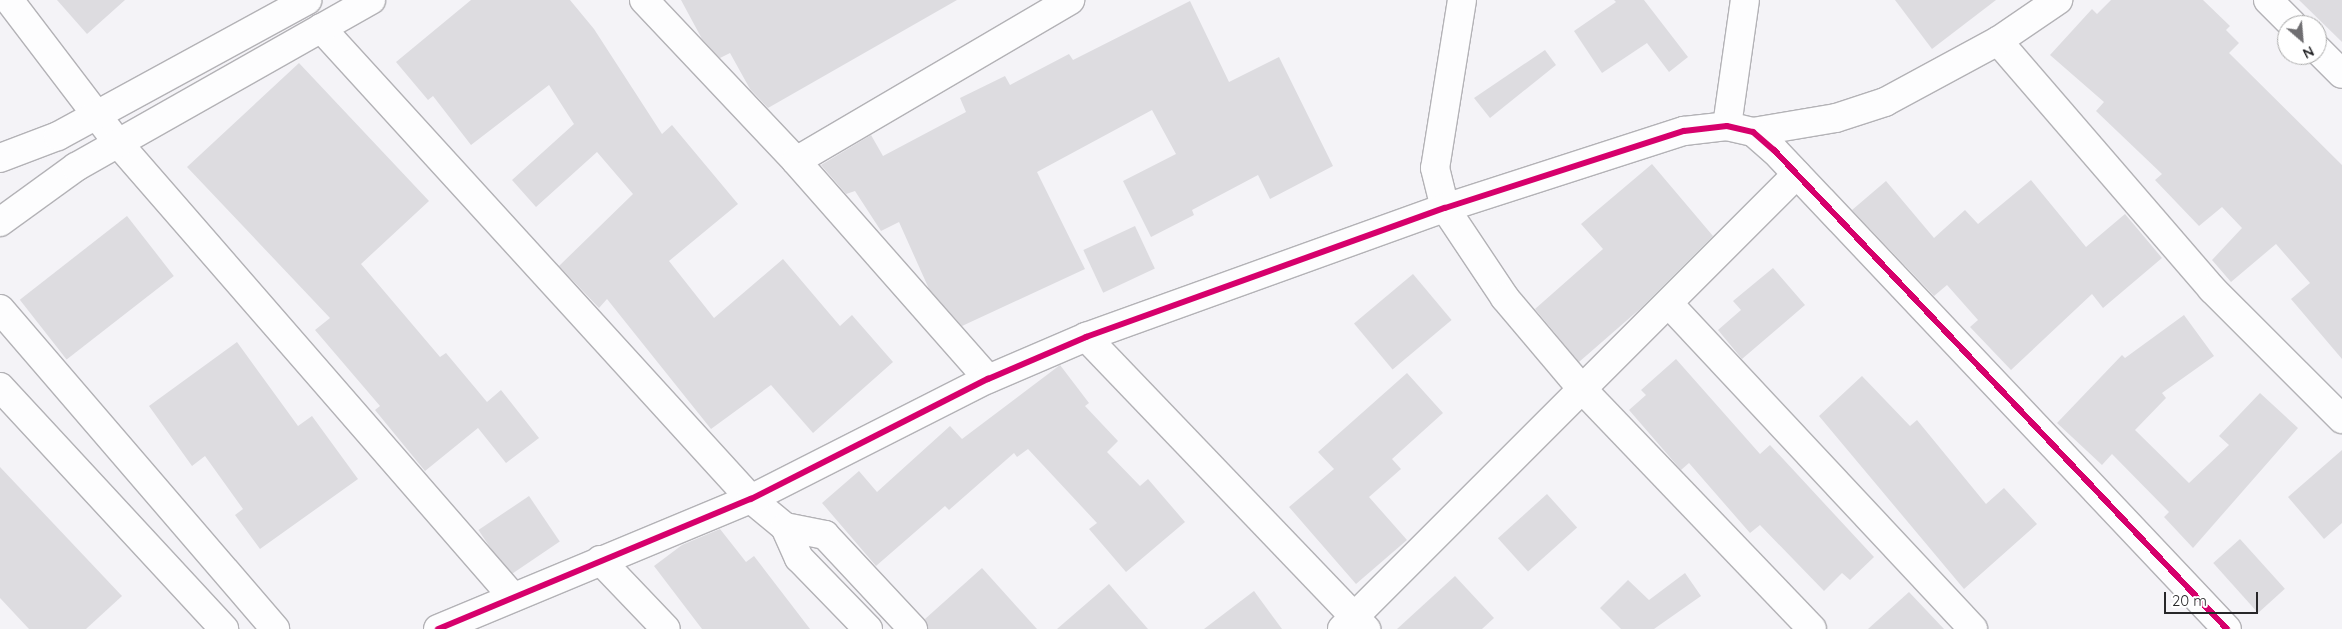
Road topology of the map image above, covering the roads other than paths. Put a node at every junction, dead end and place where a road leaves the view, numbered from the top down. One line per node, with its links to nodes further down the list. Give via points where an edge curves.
1 (9, 0): 15 (street)
2 (307, 0): 15 (street)
3 (371, 0): 11 (street)
4 (644, 0): 20 (street)
5 (1070, 0): 20 (street)
6 (1462, 0): 22 (street, via 1435,168)
7 (1745, 0): 16 (street)
8 (2058, 0): 12 (street)
9 (2268, 0): 10 (street)
10 (2283, 15)
11 (321, 28): 18 (street); 31 (street)
12 (1998, 41): 17 (street, via 1885,102 1836,118); 30 (street, via 2212,289)
13 (2327, 59): 14 (street)
14 (2342, 74)
15 (97, 115): 18 (street); 19 (street, via 58,136)
16 (1727, 126): 17 (street); 22 (street, via 1684,130)
17 (1753, 132): 21 (street)
18 (118, 143): 23 (street, via 76,167); 34 (street)
19 (0, 158)
20 (796, 161): 27 (street)
21 (1797, 174): 24 (street); 44 (street)
22 (1445, 208): 26 (street); 29 (street, via 1505,298)
23 (0, 222)
24 (1670, 304): 29 (street); 43 (street)
25 (0, 309): 37 (street)
26 (1086, 337): 27 (street); 35 (street)
27 (988, 379): 31 (street)
28 (0, 387): 36 (street)
29 (1582, 389): 35 (street); 42 (street)
30 (2342, 418)
31 (751, 499): 32 (street); 33 (street)
32 (785, 526): 40 (street, via 800,558); 41 (street, via 825,535)
33 (600, 560): 34 (street); 39 (street)
34 (513, 597): 38 (street)
35 (1354, 625)
36 (224, 629)
37 (275, 629)
38 (438, 629)
39 (666, 629)
40 (868, 629)
41 (913, 629)
42 (1812, 629)
43 (1973, 629)
44 (2227, 629)

